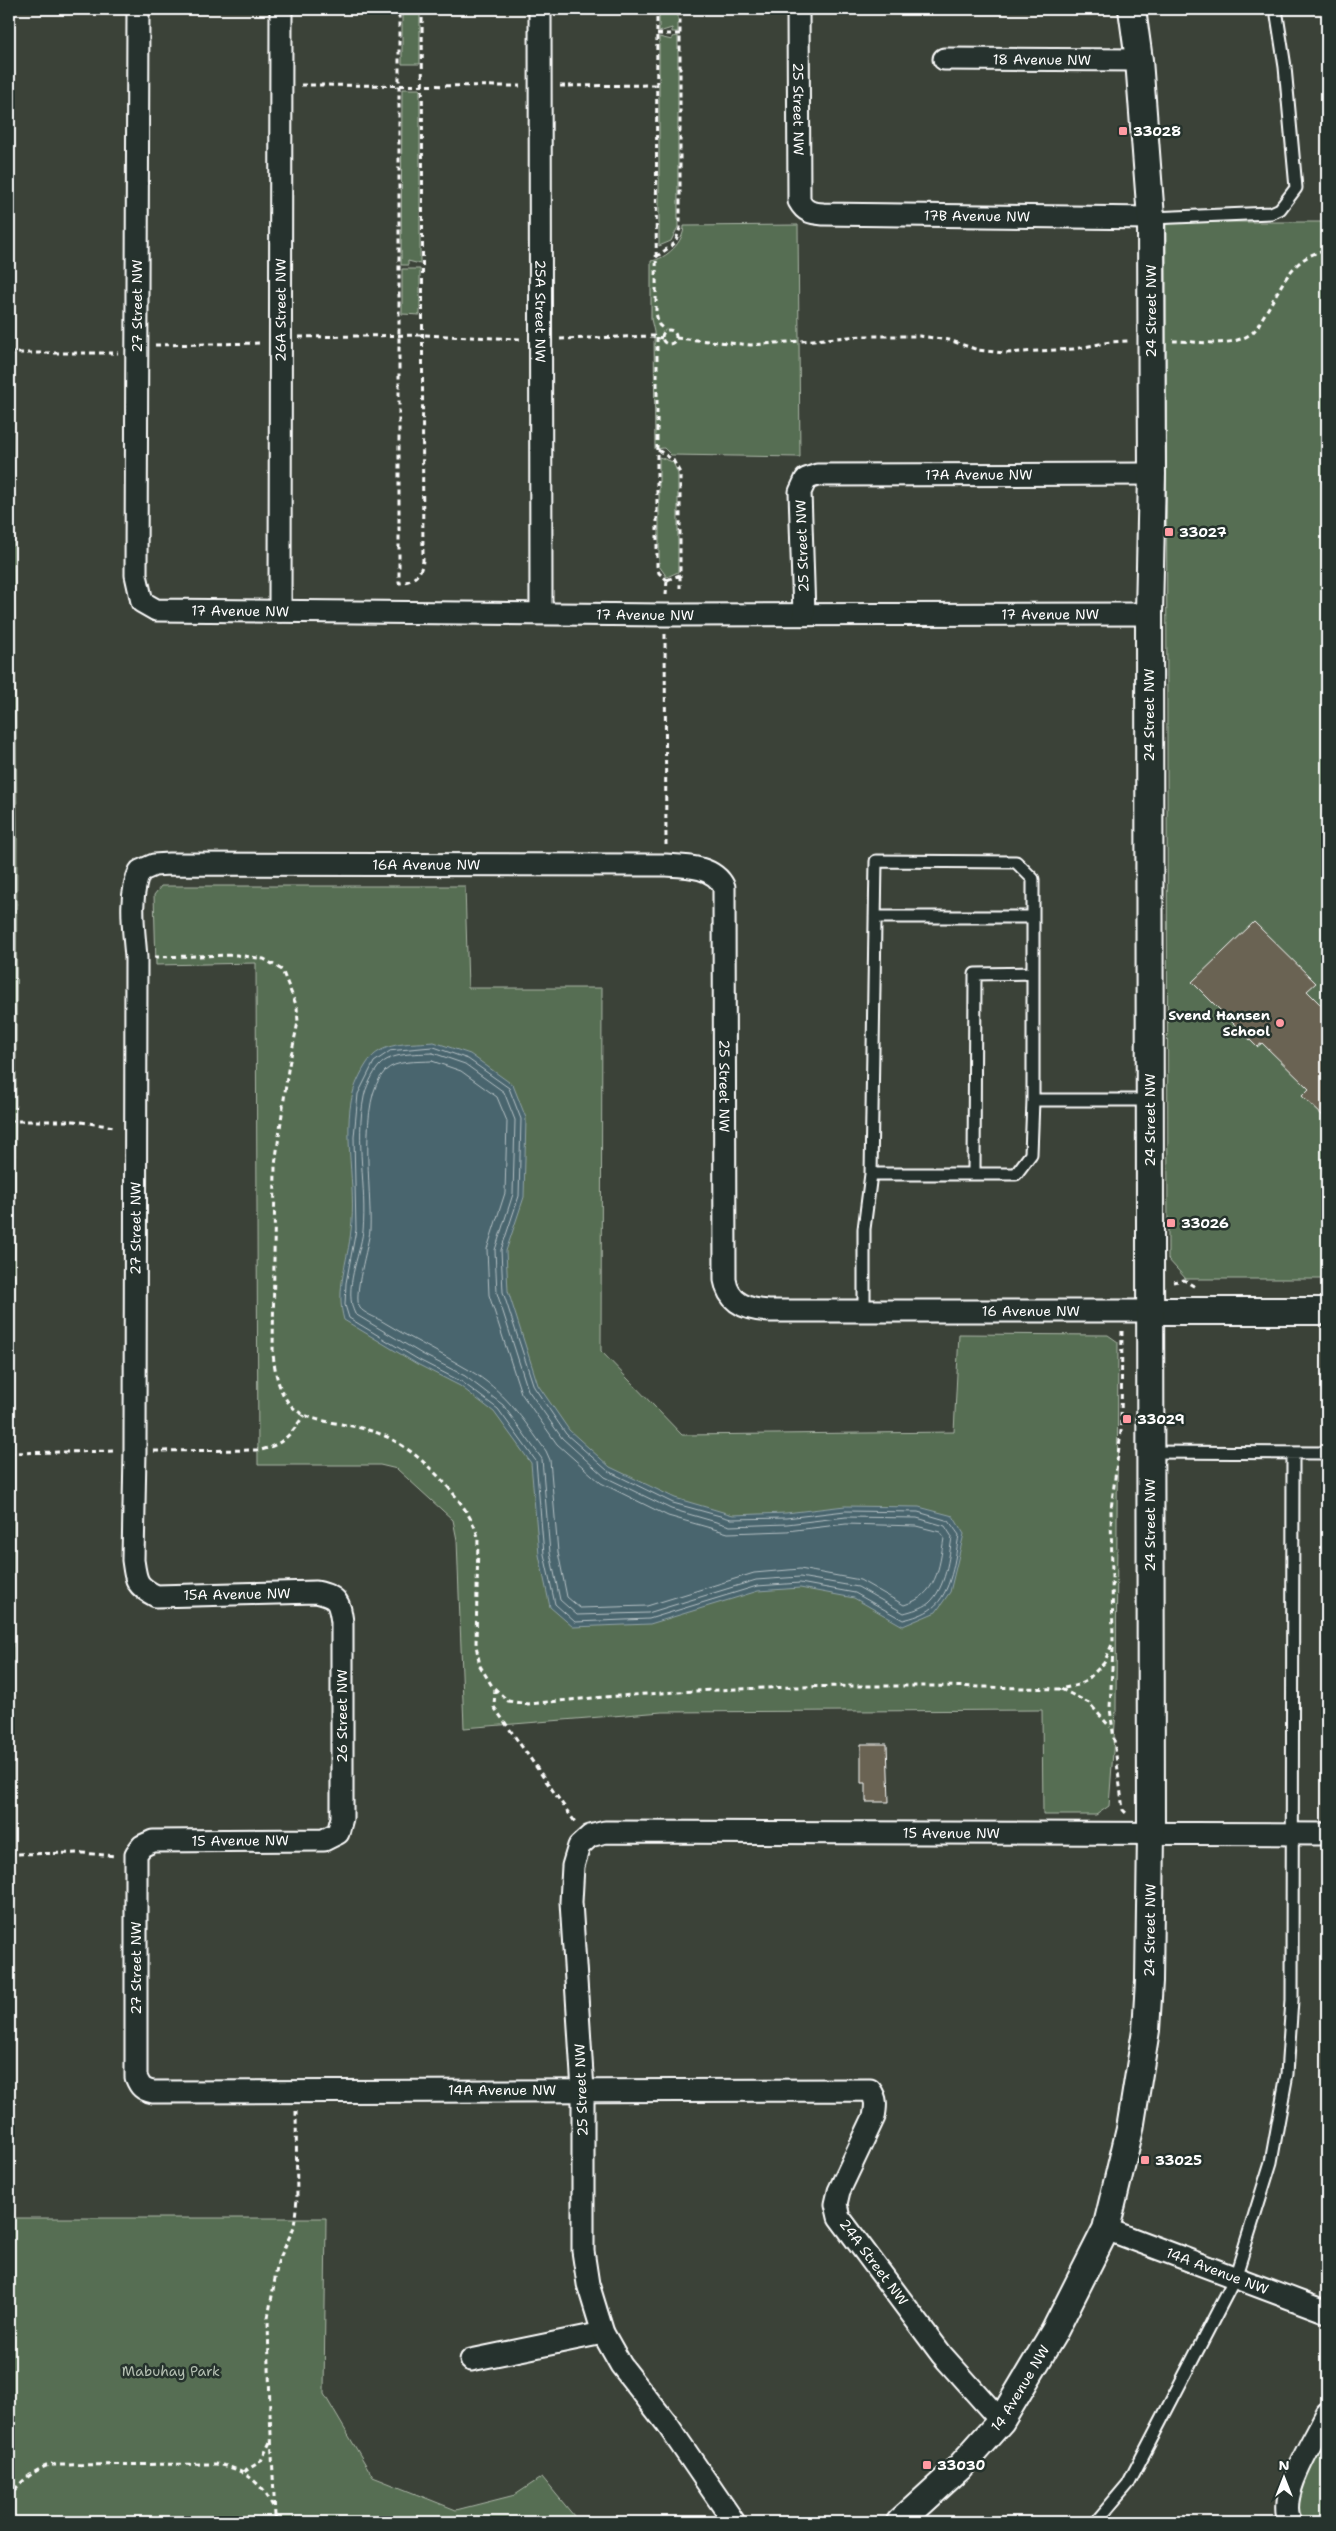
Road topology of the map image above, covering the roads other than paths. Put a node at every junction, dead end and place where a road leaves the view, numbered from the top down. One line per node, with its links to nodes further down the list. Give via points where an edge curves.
1 (138, 9): 13 (street, 27 Street NW, via 136,575)
2 (281, 9): 14 (street, 26A Street NW)
3 (540, 9): 15 (street, 25A Street NW)
4 (798, 9): 9 (street, 25 Street NW, via 799,201)
5 (1132, 9): 8 (street, 24 Street NW)
6 (1276, 9): 10 (lane, via 1285,67 1296,188 1280,209 1271,212)
7 (944, 60): 8 (street, 18 Avenue NW)
8 (1139, 60): 10 (street, 24 Street NW)
9 (803, 209): 10 (street, 17B Avenue NW, via 823,214)
10 (1151, 218): 11 (street, 24 Street NW)
11 (1152, 474): 12 (street, 17A Avenue NW, via 817,475); 17 (street, 24 Street NW)
12 (806, 479): 16 (street, 25 Street NW, via 800,492)
13 (142, 602): 14 (street, 17 Avenue NW, via 156,610)
14 (280, 611): 15 (street, 17 Avenue NW)
15 (541, 613): 16 (street, 17 Avenue NW)
16 (804, 614): 17 (street, 17 Avenue NW)
17 (1149, 614): 24 (street, 24 Street NW)
18 (140, 871): 19 (street, 16A Avenue NW, via 154,865 169,864 666,865 690,866); 34 (street, 27 Street NW, via 133,897 136,958 132,1560)
19 (711, 873): 27 (street, 25 Street NW, via 720,879 724,888 725,1280 726,1288)
20 (875, 917): 21 (lane); 21 (lane, via 876,861 885,861 1016,862 1033,880); 25 (lane)
21 (1033, 917): 22 (lane)
22 (1033, 973): 23 (lane); 26 (lane, via 975,974)
23 (1033, 1100): 24 (lane); 26 (lane, via 1031,1154 1016,1174)
24 (1150, 1100): 29 (street, 24 Street NW)
25 (871, 1174): 26 (lane); 28 (lane, via 864,1229)
26 (974, 1174)
27 (736, 1302): 28 (street, 16 Avenue NW, via 755,1310)
28 (864, 1311): 29 (street, 16 Avenue NW)
29 (1150, 1311): 30 (street, 16 Avenue NW); 31 (street, 24 Street NW)
30 (1327, 1311)
31 (1150, 1452): 33 (lane); 37 (street, 24 Street NW)
32 (1327, 1452): 33 (lane)
33 (1293, 1453): 38 (lane)
34 (139, 1586): 35 (street, 15A Avenue NW, via 156,1596 316,1592)
35 (336, 1598): 36 (street, 26 Street NW, via 342,1622 342,1818)
36 (338, 1833): 41 (street, 15 Avenue NW, via 324,1840 166,1840)
37 (1151, 1834): 38 (street, 15 Avenue NW); 40 (street, 15 Avenue NW, via 605,1832); 45 (street, 24 Street NW, via 1150,1981 1146,2030 1130,2129)
38 (1292, 1834): 39 (street, 15 Avenue NW); 46 (lane, via 1292,2000 1287,2074 1271,2162)
39 (1327, 1834)
40 (583, 1842): 44 (street, 25 Street NW, via 573,1866 572,1902)
41 (139, 1853): 43 (street, 27 Street NW, via 136,2077)
42 (861, 2088): 44 (street, 14A Avenue NW); 51 (street, 24A Street NW, via 870,2090 874,2096 874,2117 839,2191 836,2204 840,2217 942,2355)
43 (144, 2090): 44 (street, 14A Avenue NW)
44 (583, 2090): 48 (street, 25 Street NW, via 583,2251 588,2284)
45 (1106, 2229): 46 (street, 14A Avenue NW); 51 (street, 14 Avenue NW, via 1054,2332)
46 (1234, 2278): 47 (street, 14A Avenue NW); 55 (lane, via 1128,2484)
47 (1327, 2312)
48 (603, 2333): 49 (street); 53 (street, 25 Street NW, via 621,2364 667,2424)
49 (471, 2360)
50 (1327, 2413): 52 (street, via 1288,2493 1286,2508)
51 (1001, 2421): 54 (street, 14 Avenue NW, via 959,2468)
52 (1290, 2521)
53 (734, 2522)
54 (900, 2522)
55 (1096, 2522)

